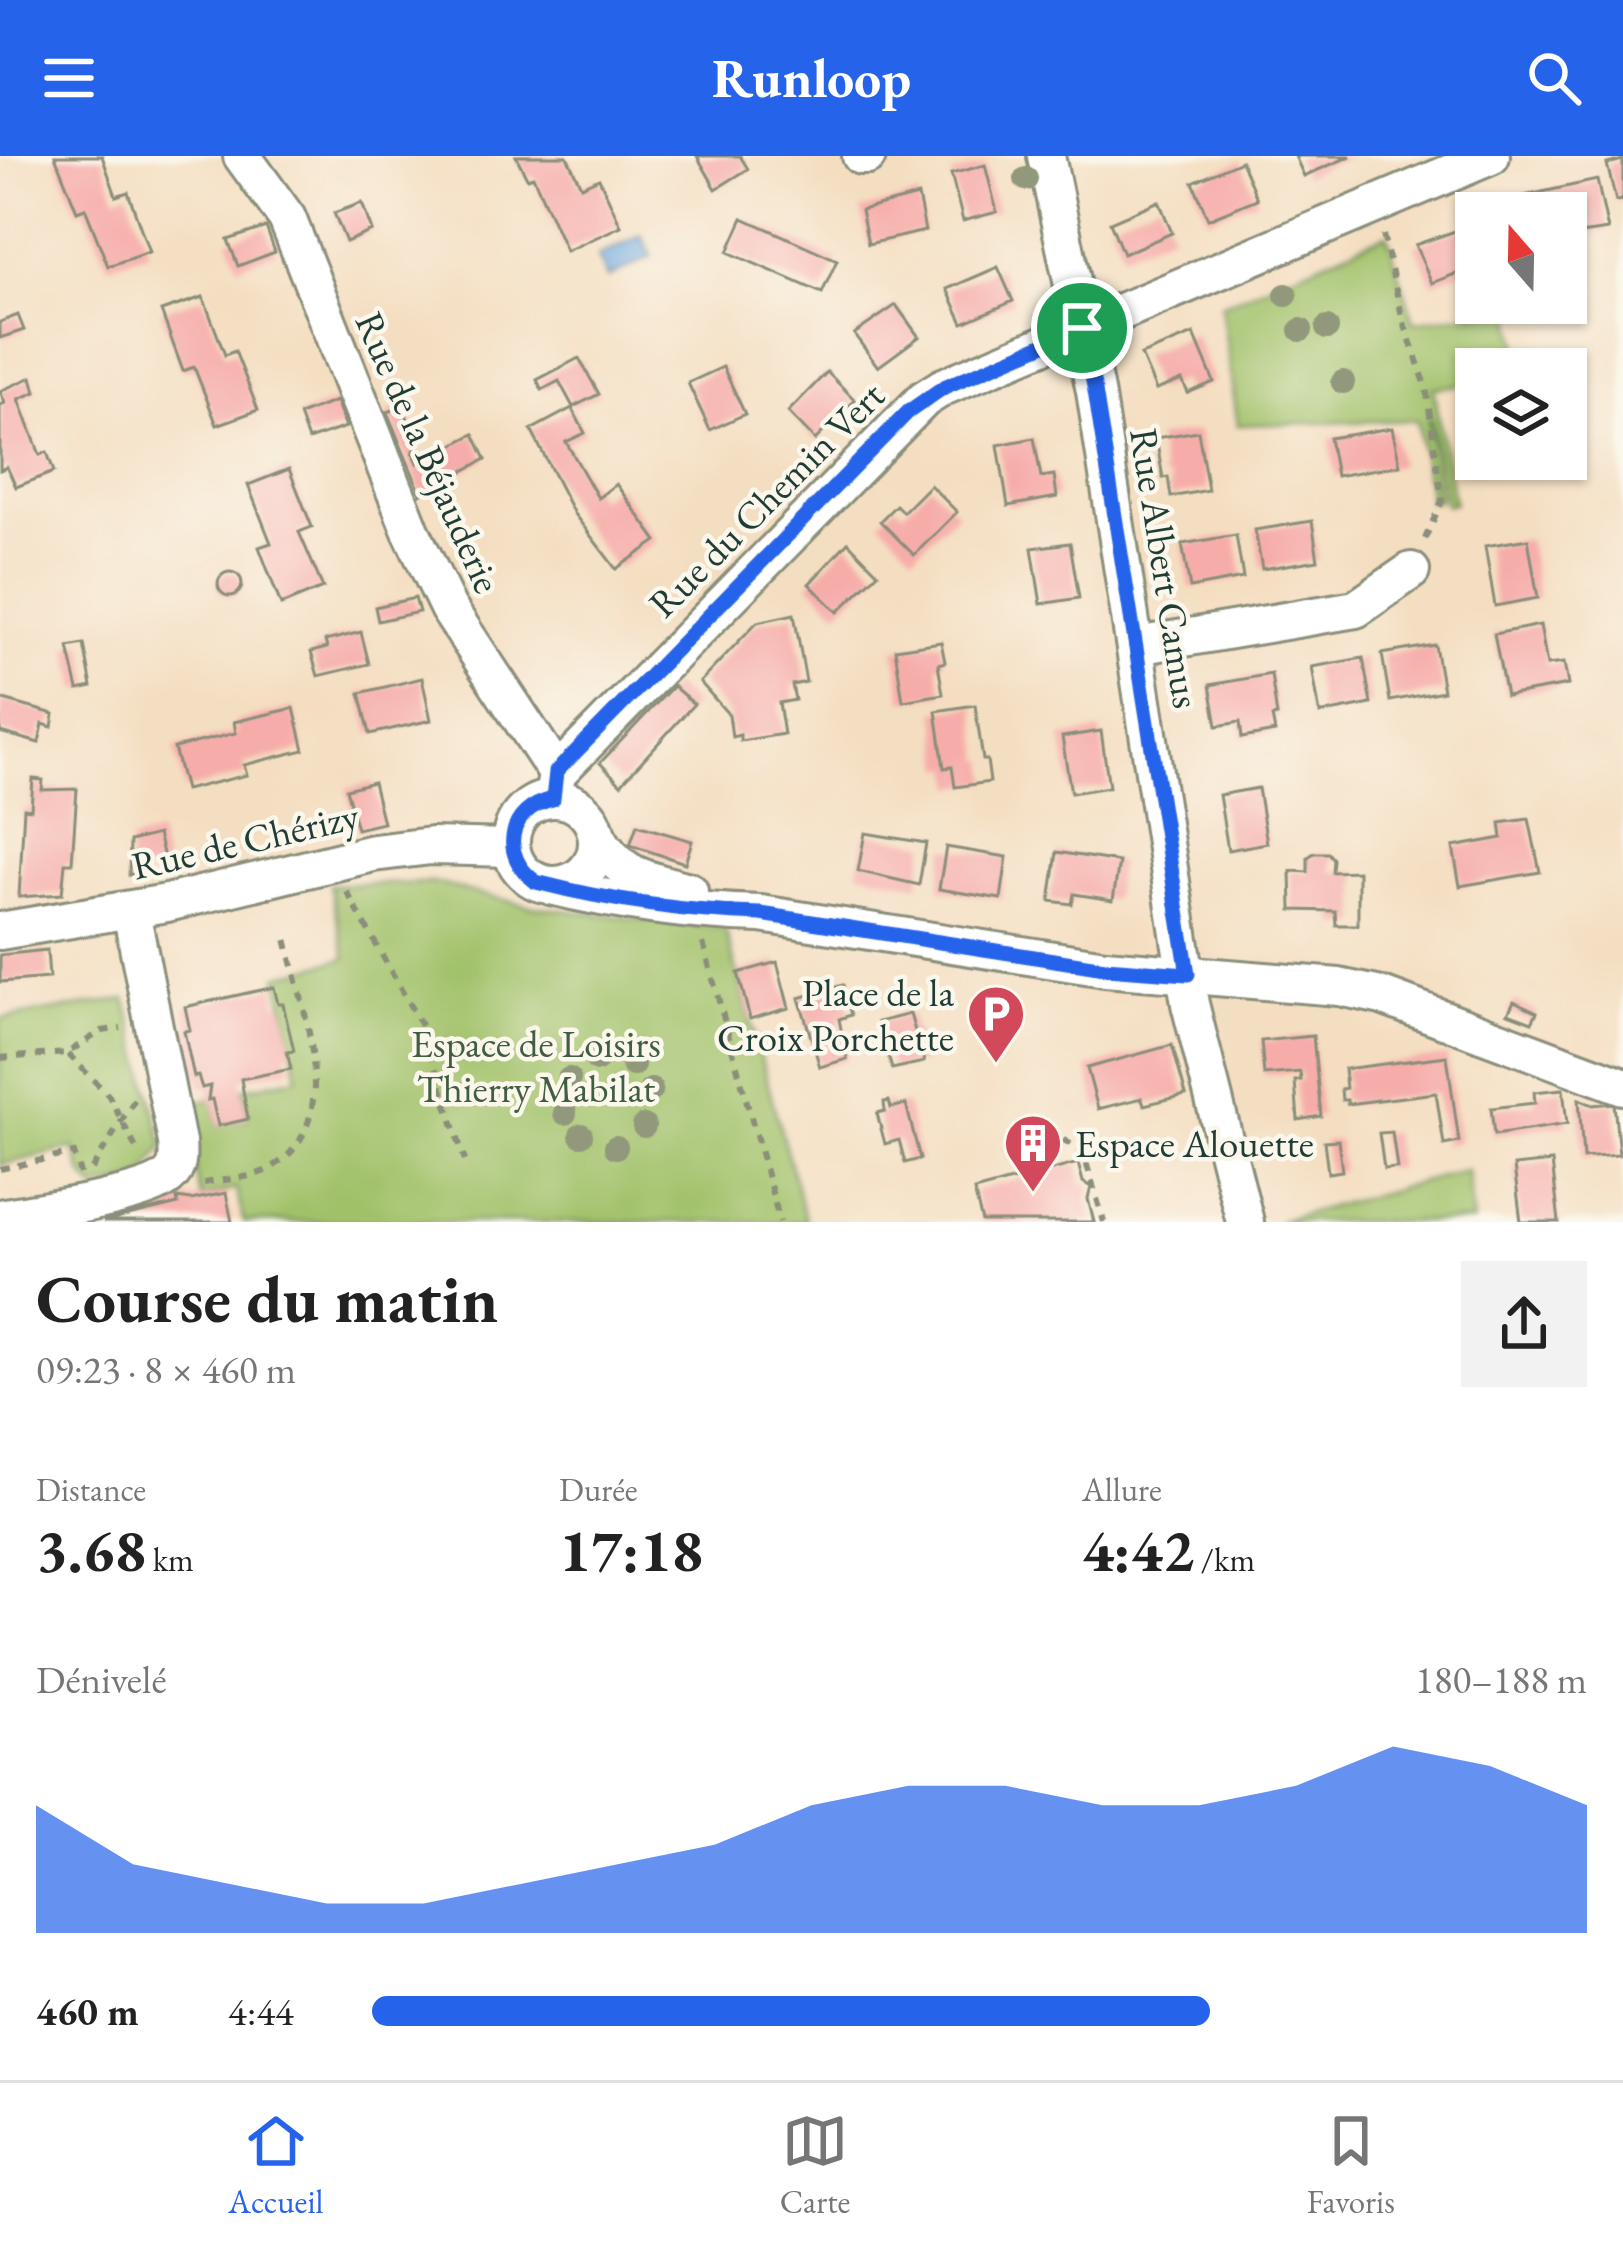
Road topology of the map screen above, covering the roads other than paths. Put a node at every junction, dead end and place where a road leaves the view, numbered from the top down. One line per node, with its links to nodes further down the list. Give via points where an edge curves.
1 (242, 156): 7 (street, Rue de la Béjauderie, via 286,218 448,608)
2 (1491, 156): 4 (street, Rue du Chemin Vert)
3 (1044, 164): 4 (street, Rue Albert Camus)
4 (1082, 328): 6 (street, Rue Albert Camus); 7 (street, Rue du Chemin Vert, via 924,399)
5 (1411, 571): 6 (street, via 1356,609)
6 (1136, 646): 14 (street, Rue Albert Camus)
7 (555, 786): 8 (street); 9 (street, via 526,809)
8 (598, 836): 10 (street, via 590,867); 12 (street, via 625,872)
9 (511, 848): 10 (street, via 524,874); 11 (street, Rue de Chérizy, via 431,846 336,861)
10 (551, 886): 12 (street)
11 (131, 911): 13 (street, Rue de Chérizy); 16 (street, via 177,1165 161,1180)
12 (761, 914): 14 (street)
13 (0, 931)
14 (1188, 974): 15 (street, via 1382,996); 17 (street, Rue Albert Camus)
15 (1623, 1086)
16 (0, 1218)
17 (1245, 1222)

